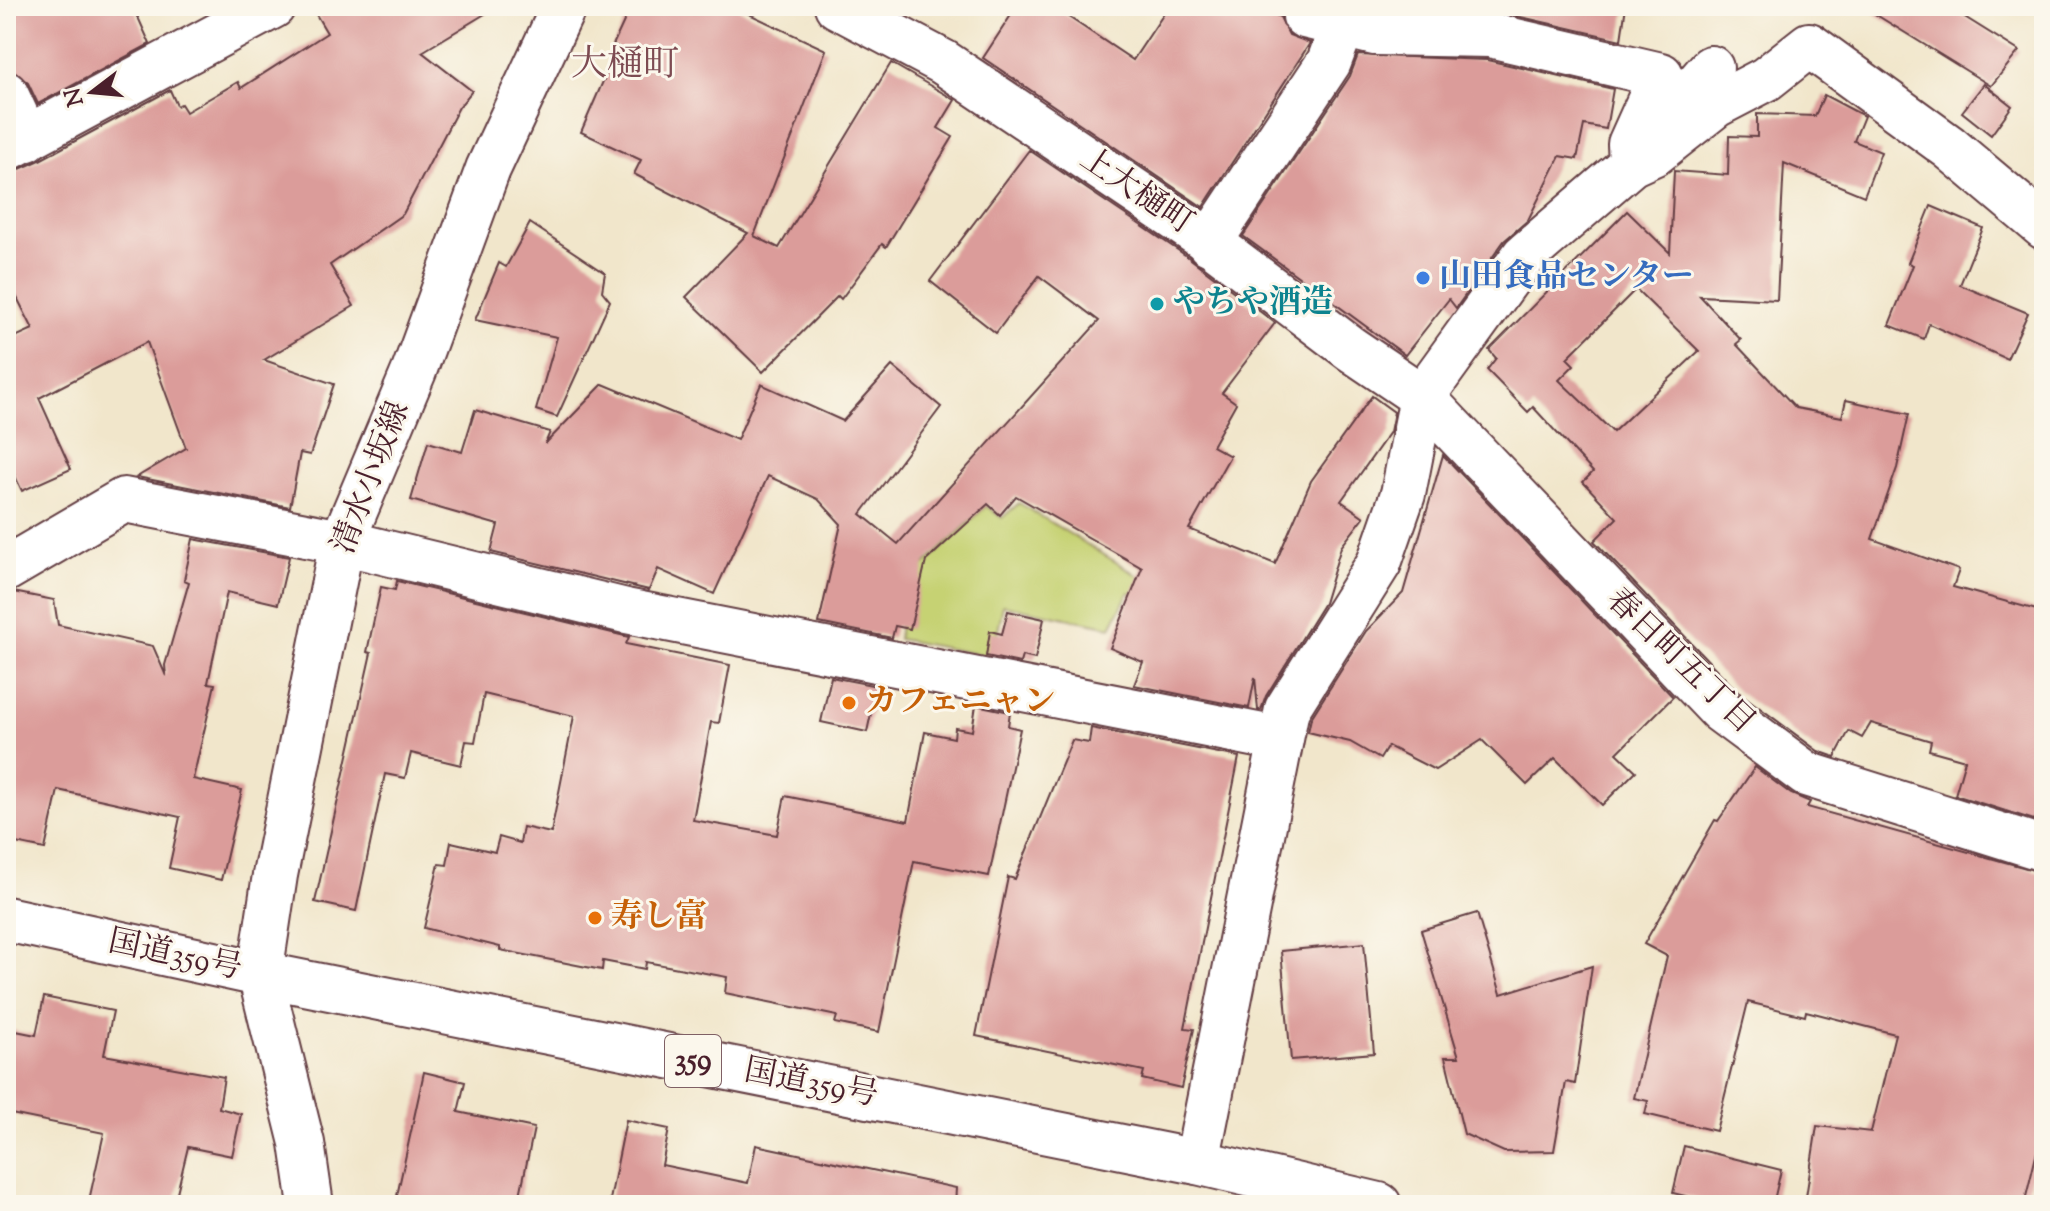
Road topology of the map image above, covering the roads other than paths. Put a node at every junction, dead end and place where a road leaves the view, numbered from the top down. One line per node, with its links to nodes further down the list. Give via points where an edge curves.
1 (273, 6): 7 (main road)
2 (564, 6): 12 (main road, 清水小坂線, via 488,169 414,371)
3 (837, 6): 10 (main road, 上大樋町, via 943,62)
4 (1324, 16): 8 (main road, via 1375,33 1490,35 1661,75 1630,144); 10 (main road, via 1329,62)
5 (1711, 68): 8 (main road, via 1669,115)
6 (6, 94): 7 (main road)
7 (16, 144)
8 (1638, 161): 9 (main road, via 1809,45 1949,147); 11 (main road, via 1524,256)
9 (2044, 227)
10 (1209, 243): 11 (main road, 上大樋町)
11 (1422, 397): 14 (main road, via 1403,494 1379,563 1287,709); 15 (main road, 春日町五丁目, via 1720,710 1806,774)
12 (342, 542): 13 (main road, via 124,500); 14 (main road, via 626,611); 17 (main road, 清水小坂線)
13 (6, 569)
14 (1278, 739): 18 (main road)
15 (2044, 849)
16 (6, 919): 17 (main road, 国道359号 / 359)
17 (260, 974): 18 (main road, 国道359号 / 359); 19 (main road, via 302,1143)
18 (1197, 1162): 20 (main road, 国道359号 / 359)
19 (311, 1205)
20 (1379, 1205)

